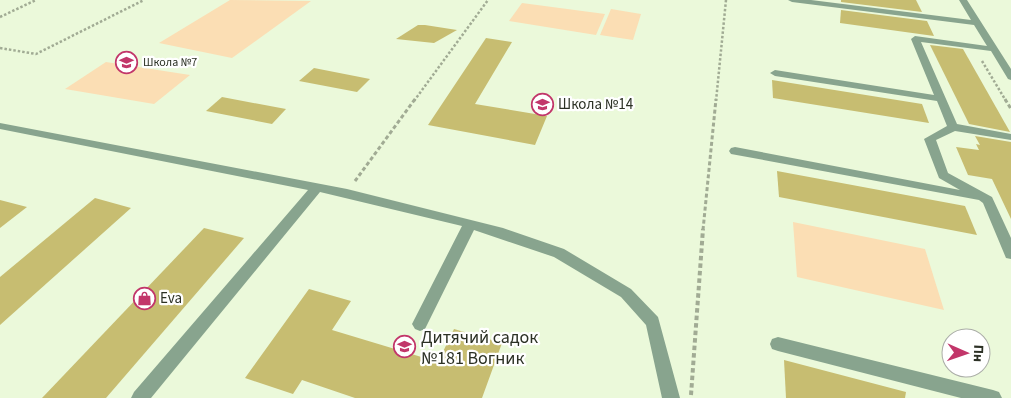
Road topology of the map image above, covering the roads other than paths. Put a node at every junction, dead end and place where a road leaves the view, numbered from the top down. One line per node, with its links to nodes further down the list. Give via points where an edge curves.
1 (792, 0): 3 (street)
2 (963, 0): 3 (street)
3 (978, 23): 4 (street)
4 (996, 52): 5 (street); 7 (street); 8 (street, via 915,39)
5 (1011, 58)
6 (775, 73): 8 (street)
7 (1011, 77)
8 (941, 99): 10 (street)
9 (0, 126): 13 (street)
10 (952, 127): 11 (street); 14 (street, via 930,139 943,175)
11 (1011, 137)
12 (735, 151): 14 (street)
13 (317, 187): 16 (street); 21 (street)
14 (988, 200): 15 (street)
15 (998, 222): 17 (street); 18 (street)
16 (470, 224): 19 (street); 22 (street, via 559,253 626,293 653,322)
17 (1011, 225)
18 (1011, 254)
19 (420, 324)
20 (778, 344): 23 (street)
21 (140, 398)
22 (671, 398)
23 (993, 398)

